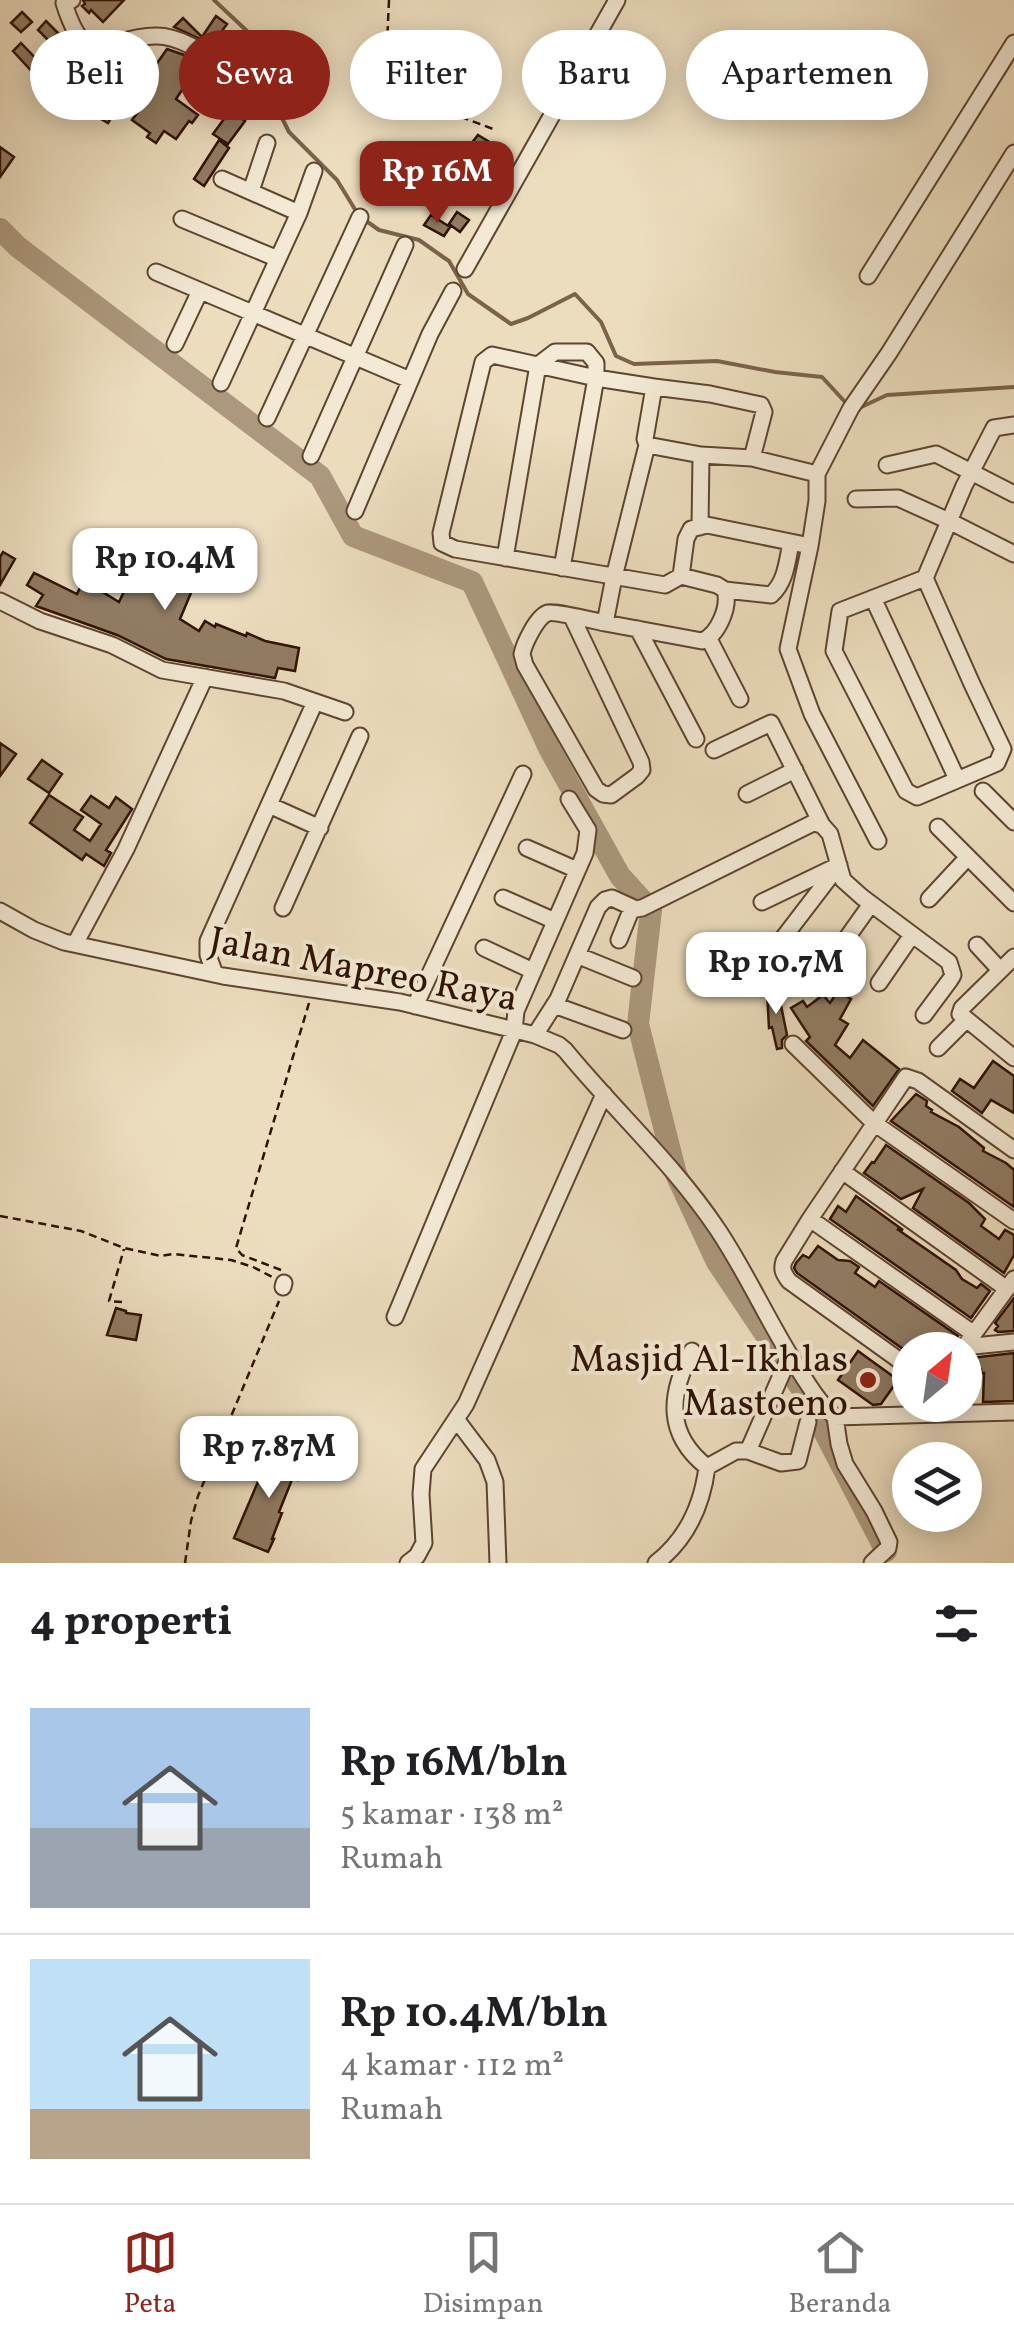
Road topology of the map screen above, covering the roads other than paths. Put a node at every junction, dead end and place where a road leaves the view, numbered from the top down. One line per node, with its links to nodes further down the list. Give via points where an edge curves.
1 (617, 0): 15 (street)
2 (67, 1): 3 (street)
3 (75, 30)
4 (1014, 43): 17 (street)
5 (267, 143): 9 (street)
6 (1014, 152): 37 (street, via 851,408)
7 (314, 171): 10 (street)
8 (222, 178): 9 (street)
9 (251, 191): 10 (street)
10 (300, 212): 14 (street)
11 (360, 217): 21 (street)
12 (182, 219): 14 (street)
13 (406, 245): 23 (street)
14 (278, 259): 20 (street)
15 (465, 269)
16 (156, 272): 18 (street)
17 (868, 276)
18 (200, 291): 20 (street); 22 (street)
19 (453, 291): 26 (street)
20 (253, 314): 21 (street); 27 (street)
21 (304, 336): 23 (street); 29 (street)
22 (175, 344)
23 (355, 357): 26 (street); 33 (street)
24 (538, 365): 25 (street); 25 (street, via 555,352 588,352); 46 (street); 46 (street, via 492,355 482,362 440,533 442,543 455,550)
25 (596, 378): 28 (street); 47 (street)
26 (410, 380): 40 (street)
27 (222, 382)
28 (654, 387): 31 (street); 34 (street, via 762,405)
29 (267, 418)
30 (1014, 425): 36 (street, via 994,428)
31 (646, 446): 32 (street); 49 (street)
32 (701, 455): 34 (street); 42 (street)
33 (311, 456)
34 (752, 458): 37 (street)
35 (887, 465): 36 (street, via 936,454)
36 (972, 471): 38 (street); 41 (street)
37 (817, 474): 44 (street)
38 (1014, 494)
39 (856, 499): 41 (street, via 898,498)
40 (355, 510)
41 (950, 521): 45 (street); 50 (street)
42 (700, 526): 43 (street); 48 (street, via 690,529)
43 (790, 543): 44 (street); 51 (street, via 771,595)
44 (810, 546): 76 (street, via 788,649 812,714)
45 (1014, 554)
46 (505, 558): 47 (street)
47 (562, 568): 49 (street)
48 (681, 576): 49 (street, via 665,585); 51 (street)
49 (614, 577): 55 (street)
50 (925, 578): 52 (street); 67 (street, via 1004,749 997,763)
51 (725, 590): 57 (street, via 728,598)
52 (873, 598): 67 (street); 67 (street, via 840,610 834,651 906,791 917,798)
53 (0, 600): 58 (street, via 162,670)
54 (572, 617): 54 (street, via 641,762 637,776 610,795 596,789 522,654 544,615); 55 (street)
55 (605, 623): 56 (street)
56 (638, 629): 57 (street); 63 (street)
57 (709, 639): 59 (street)
58 (205, 677): 60 (street); 94 (street)
59 (740, 698)
60 (316, 702): 61 (street); 71 (street)
61 (345, 712)
62 (360, 736): 75 (street)
63 (696, 739)
64 (714, 750): 65 (street, via 771,722)
65 (795, 770): 69 (street); 73 (street)
66 (523, 774): 107 (street)
67 (958, 779)
68 (983, 791): 72 (street)
69 (747, 794)
70 (569, 799): 80 (street, via 588,830)
71 (269, 805): 75 (street); 103 (street, via 208,940)
72 (1014, 822)
73 (822, 825): 79 (street); 88 (street, via 813,823)
74 (938, 827): 78 (street)
75 (320, 828): 87 (street)
76 (878, 840)
77 (527, 848): 80 (street)
78 (968, 856): 83 (street); 85 (street)
79 (838, 864): 81 (street); 86 (street, via 843,880); 91 (street)
80 (577, 870): 90 (street)
81 (781, 894): 84 (street); 91 (street)
82 (503, 898): 90 (street)
83 (928, 899)
84 (762, 902)
85 (1014, 903)
86 (871, 904): 92 (street); 100 (street)
87 (283, 908)
88 (632, 908): 93 (street); 98 (street, via 605,900)
89 (0, 910): 94 (street, Jalan Mapreo Raya)
90 (554, 921): 102 (street)
91 (796, 921): 96 (street)
92 (912, 935): 105 (street); 108 (street, via 949,962 953,975)
93 (619, 940)
94 (75, 944): 103 (street, Jalan Mapreo Raya)
95 (976, 945): 101 (street)
96 (777, 946)
97 (484, 948): 102 (street)
98 (579, 956): 104 (street); 106 (street)
99 (1014, 956): 101 (street)
100 (830, 963)
101 (1000, 970): 109 (street, via 960,1010)
102 (533, 971): 111 (street)
103 (215, 974): 107 (street, Jalan Mapreo Raya)
104 (633, 978)
105 (879, 982)
106 (554, 1005): 110 (street); 112 (street)
107 (415, 1006): 111 (street, Jalan Mapreo Raya)
108 (924, 1015)
109 (965, 1021): 114 (street); 115 (street)
110 (623, 1030)
111 (514, 1031): 112 (street, Jalan Mapreo Raya); 123 (street)
112 (535, 1035): 116 (street, Jalan Mapreo Raya, via 559,1046)
113 (793, 1044): 117 (street)
114 (938, 1048)
115 (1014, 1058)
116 (604, 1094): 129 (street, Jalan Mapreo Raya, via 705,1212); 135 (street)
117 (874, 1123): 118 (street, via 910,1077); 119 (street); 121 (street)
118 (1014, 1150)
119 (842, 1172): 120 (street); 122 (street)
120 (810, 1219): 124 (street); 130 (street, via 783,1272)
121 (1014, 1221)
122 (1011, 1284): 125 (street)
123 (395, 1318)
124 (952, 1332)
125 (976, 1332)
126 (1014, 1342): 127 (street)
127 (982, 1343)
128 (692, 1351): 138 (street, via 674,1402 690,1453)
129 (790, 1355): 134 (street, Jalan Mapreo Raya); 137 (street)
130 (892, 1355)
131 (982, 1411): 133 (street)
132 (892, 1412): 134 (street)
133 (1014, 1412)
134 (836, 1417): 142 (street, via 844,1464 889,1542)
135 (456, 1419): 139 (street, via 423,1469 424,1542); 140 (street, via 487,1460 494,1482)
136 (808, 1422): 137 (street, via 798,1461 781,1463)
137 (748, 1451): 138 (street)
138 (707, 1466): 141 (street, via 696,1514)
139 (409, 1563)
140 (498, 1563)
141 (656, 1563)
142 (872, 1563)

